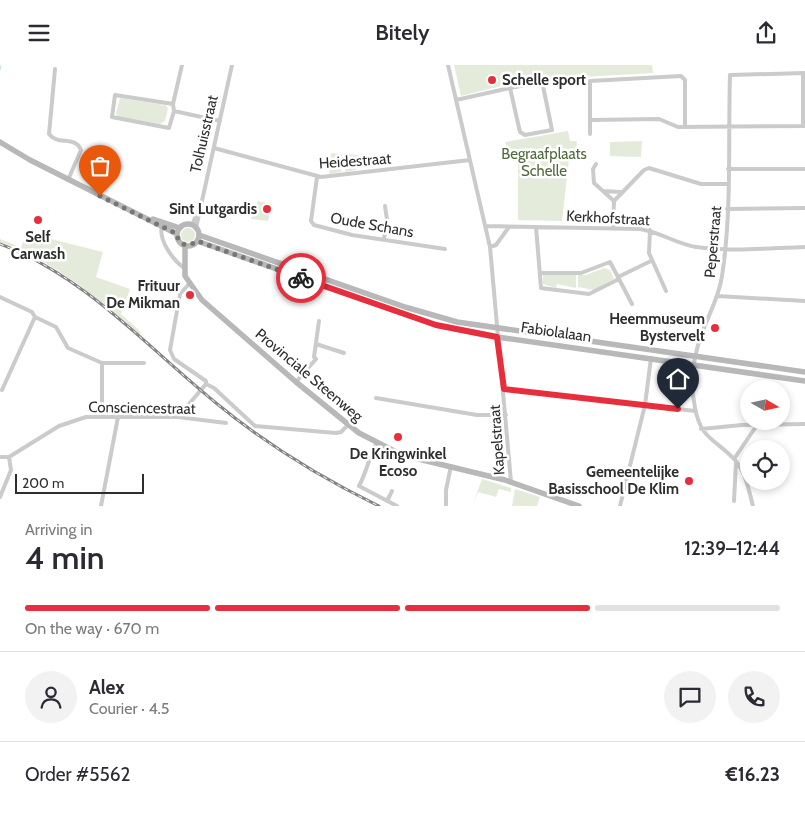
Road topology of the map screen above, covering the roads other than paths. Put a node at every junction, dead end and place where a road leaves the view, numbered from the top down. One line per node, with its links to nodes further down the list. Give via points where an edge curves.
1 (182, 65): 8 (street)
2 (232, 65): 11 (street, Tolhuisstraat)
3 (448, 65): 7 (street, Kapelstraat)
4 (55, 69): 23 (street, via 49,134 55,139 74,141 81,150)
5 (804, 73): 12 (street); 14 (street, Peperstraat, via 730,75)
6 (513, 88): 6 (street, via 520,132 525,135 552,130 543,86 535,83); 7 (street)
7 (456, 100): 18 (street, Kapelstraat)
8 (174, 104): 9 (street); 9 (street, via 115,95 112,117 169,128)
9 (174, 111): 11 (street)
10 (590, 119): 13 (street, via 659,119); 13 (street, via 590,81 681,76 685,80); 15 (street)
11 (220, 121): 17 (street, Tolhuisstraat)
12 (804, 126): 14 (street)
13 (685, 127): 14 (street)
14 (729, 127): 20 (street, Peperstraat)
15 (590, 134)
16 (0, 142): 23 (main road)
17 (214, 148): 22 (street, Heidestraat); 33 (street, Tolhuisstraat)
18 (470, 160): 22 (street, Heidestraat); 34 (street, Kapelstraat)
19 (596, 164): 25 (street, via 594,183)
20 (728, 169): 21 (street); 24 (street, Peperstraat)
21 (805, 169)
22 (317, 177): 41 (street, Oude Schans, via 311,221 314,225)
23 (68, 180): 31 (main road)
24 (728, 184): 26 (street, via 701,184 649,168); 30 (street, Peperstraat)
25 (603, 190): 26 (street); 27 (street)
26 (621, 192): 27 (street)
27 (614, 201): 37 (street)
28 (385, 207): 41 (street)
29 (805, 208): 30 (street)
30 (727, 209): 46 (street, Peperstraat)
31 (142, 215): 32 (main road); 38 (main road)
32 (162, 226): 38 (main road); 48 (street, Provinciale Steenweg, via 160,233 178,265)
33 (194, 226): 38 (main road, via 185,224); 40 (main road)
34 (486, 226): 35 (street, Kerkhofstraat); 43 (street, Kapelstraat)
35 (509, 227): 36 (street, Kerkhofstraat); 43 (street, via 496,245)
36 (536, 227): 37 (street, Kerkhofstraat); 49 (street)
37 (613, 228): 39 (street, Kerkhofstraat)
38 (175, 230): 42 (main road, via 179,241)
39 (650, 230): 46 (street, Kerkhofstraat, via 696,247); 47 (street)
40 (198, 238): 42 (main road); 59 (main road, Fabiolalaan, via 425,313); 60 (main road, Fabiolalaan, via 436,325)
41 (384, 239): 45 (street, Oude Schans)
42 (187, 245): 48 (main road)
43 (490, 247): 59 (street, Kapelstraat)
44 (805, 247): 46 (street, Kerkhofstraat)
45 (445, 249)
46 (726, 249): 53 (street, Peperstraat)
47 (651, 261): 50 (street); 52 (street)
48 (184, 269): 51 (main road, Provinciale Steenweg)
49 (540, 273): 50 (street, via 581,273 610,262); 50 (street, via 541,289 584,294)
50 (619, 278): 56 (street)
51 (189, 283): 70 (main road, Provinciale Steenweg, via 202,300); 71 (street, via 180,294 170,350 174,359)
52 (666, 291)
53 (718, 296): 55 (street); 63 (street, Peperstraat)
54 (0, 297): 57 (street, via 32,312)
55 (805, 301)
56 (632, 304)
57 (35, 317): 65 (street, via 56,327 68,348); 73 (street)
58 (319, 321): 61 (street)
59 (497, 329): 60 (street, Kapelstraat); 63 (main road, Fabiolalaan)
60 (497, 337): 64 (main road, Fabiolalaan); 72 (street, Kapelstraat)
61 (316, 344): 62 (street); 70 (street, via 316,359)
62 (344, 353)
63 (695, 356): 67 (street, Peperstraat); 68 (main road, Fabiolalaan)
64 (651, 358): 67 (main road, Fabiolalaan); 75 (street)
65 (102, 363): 66 (street); 78 (street)
66 (144, 363)
67 (694, 365): 69 (main road, Fabiolalaan); 76 (street, Peperstraat, via 691,388)
68 (805, 373)
69 (805, 381)
70 (296, 382): 84 (main road, Provinciale Steenweg)
71 (206, 384): 80 (street); 84 (street, via 214,387 255,425 336,433)
72 (504, 389): 75 (street); 77 (street, Kapelstraat)
73 (2, 390)
74 (376, 398): 77 (street, via 477,415)
75 (646, 405): 76 (street); 102 (street)
76 (695, 411): 86 (street, Peperstraat)
77 (506, 415): 93 (street, Kapelstraat)
78 (102, 417): 79 (street, Consciencestraat); 90 (street, Consciencestraat, via 66,422)
79 (118, 417): 80 (street, Consciencestraat); 98 (street)
80 (178, 417): 81 (street, Consciencestraat)
81 (226, 423)
82 (790, 424): 83 (street)
83 (805, 424)
84 (348, 425): 88 (main road, Provinciale Steenweg)
85 (740, 426): 86 (street)
86 (701, 429): 91 (street, Peperstraat)
87 (754, 430): 91 (street)
88 (377, 442): 92 (main road, Provinciale Steenweg, via 407,457); 96 (street, via 359,487)
89 (0, 457): 90 (street)
90 (8, 457): 95 (street, via 11,470)
91 (735, 460): 97 (street); 103 (street, Peperstraat)
92 (451, 466): 93 (main road, Provinciale Steenweg); 100 (street)
93 (511, 482): 101 (main road, Provinciale Steenweg)
94 (392, 491): 96 (street)
95 (0, 497)
96 (387, 501): 99 (street)
97 (734, 501)
98 (100, 506)
99 (397, 506)
100 (446, 506)
101 (579, 506)
102 (620, 506)
103 (753, 506)

